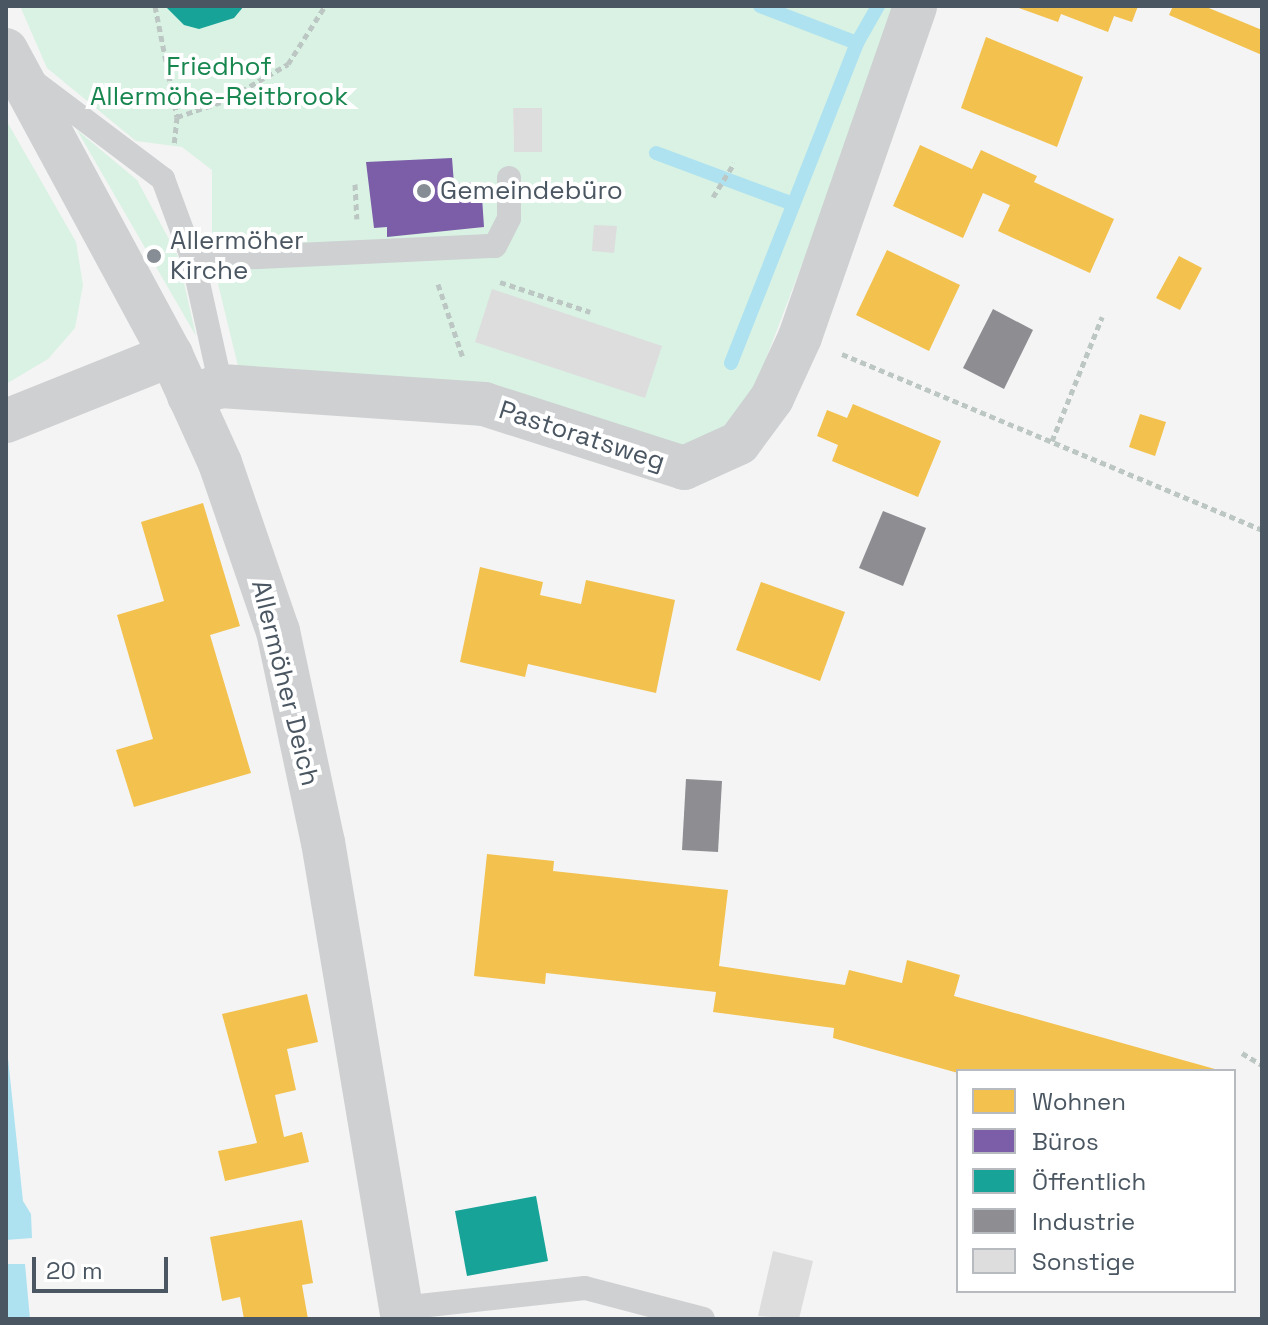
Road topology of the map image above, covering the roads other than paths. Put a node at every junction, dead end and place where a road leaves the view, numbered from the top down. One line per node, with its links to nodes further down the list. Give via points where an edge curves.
1 (915, 6): 6 (street, Pastoratsweg, via 800,337 772,398 739,443 684,468 484,404)
2 (11, 59): 4 (lane, via 163,179); 5 (street, Allermöher Deich)
3 (509, 178): 4 (lane, via 509,218 495,246)
4 (193, 260): 6 (lane)
5 (171, 355): 6 (street, Allermöher Deich); 7 (street)
6 (205, 391): 8 (street, Allermöher Deich, via 220,463 278,631 323,842)
7 (6, 421)
8 (402, 1314): 9 (lane, via 585,1288)
9 (703, 1319)

